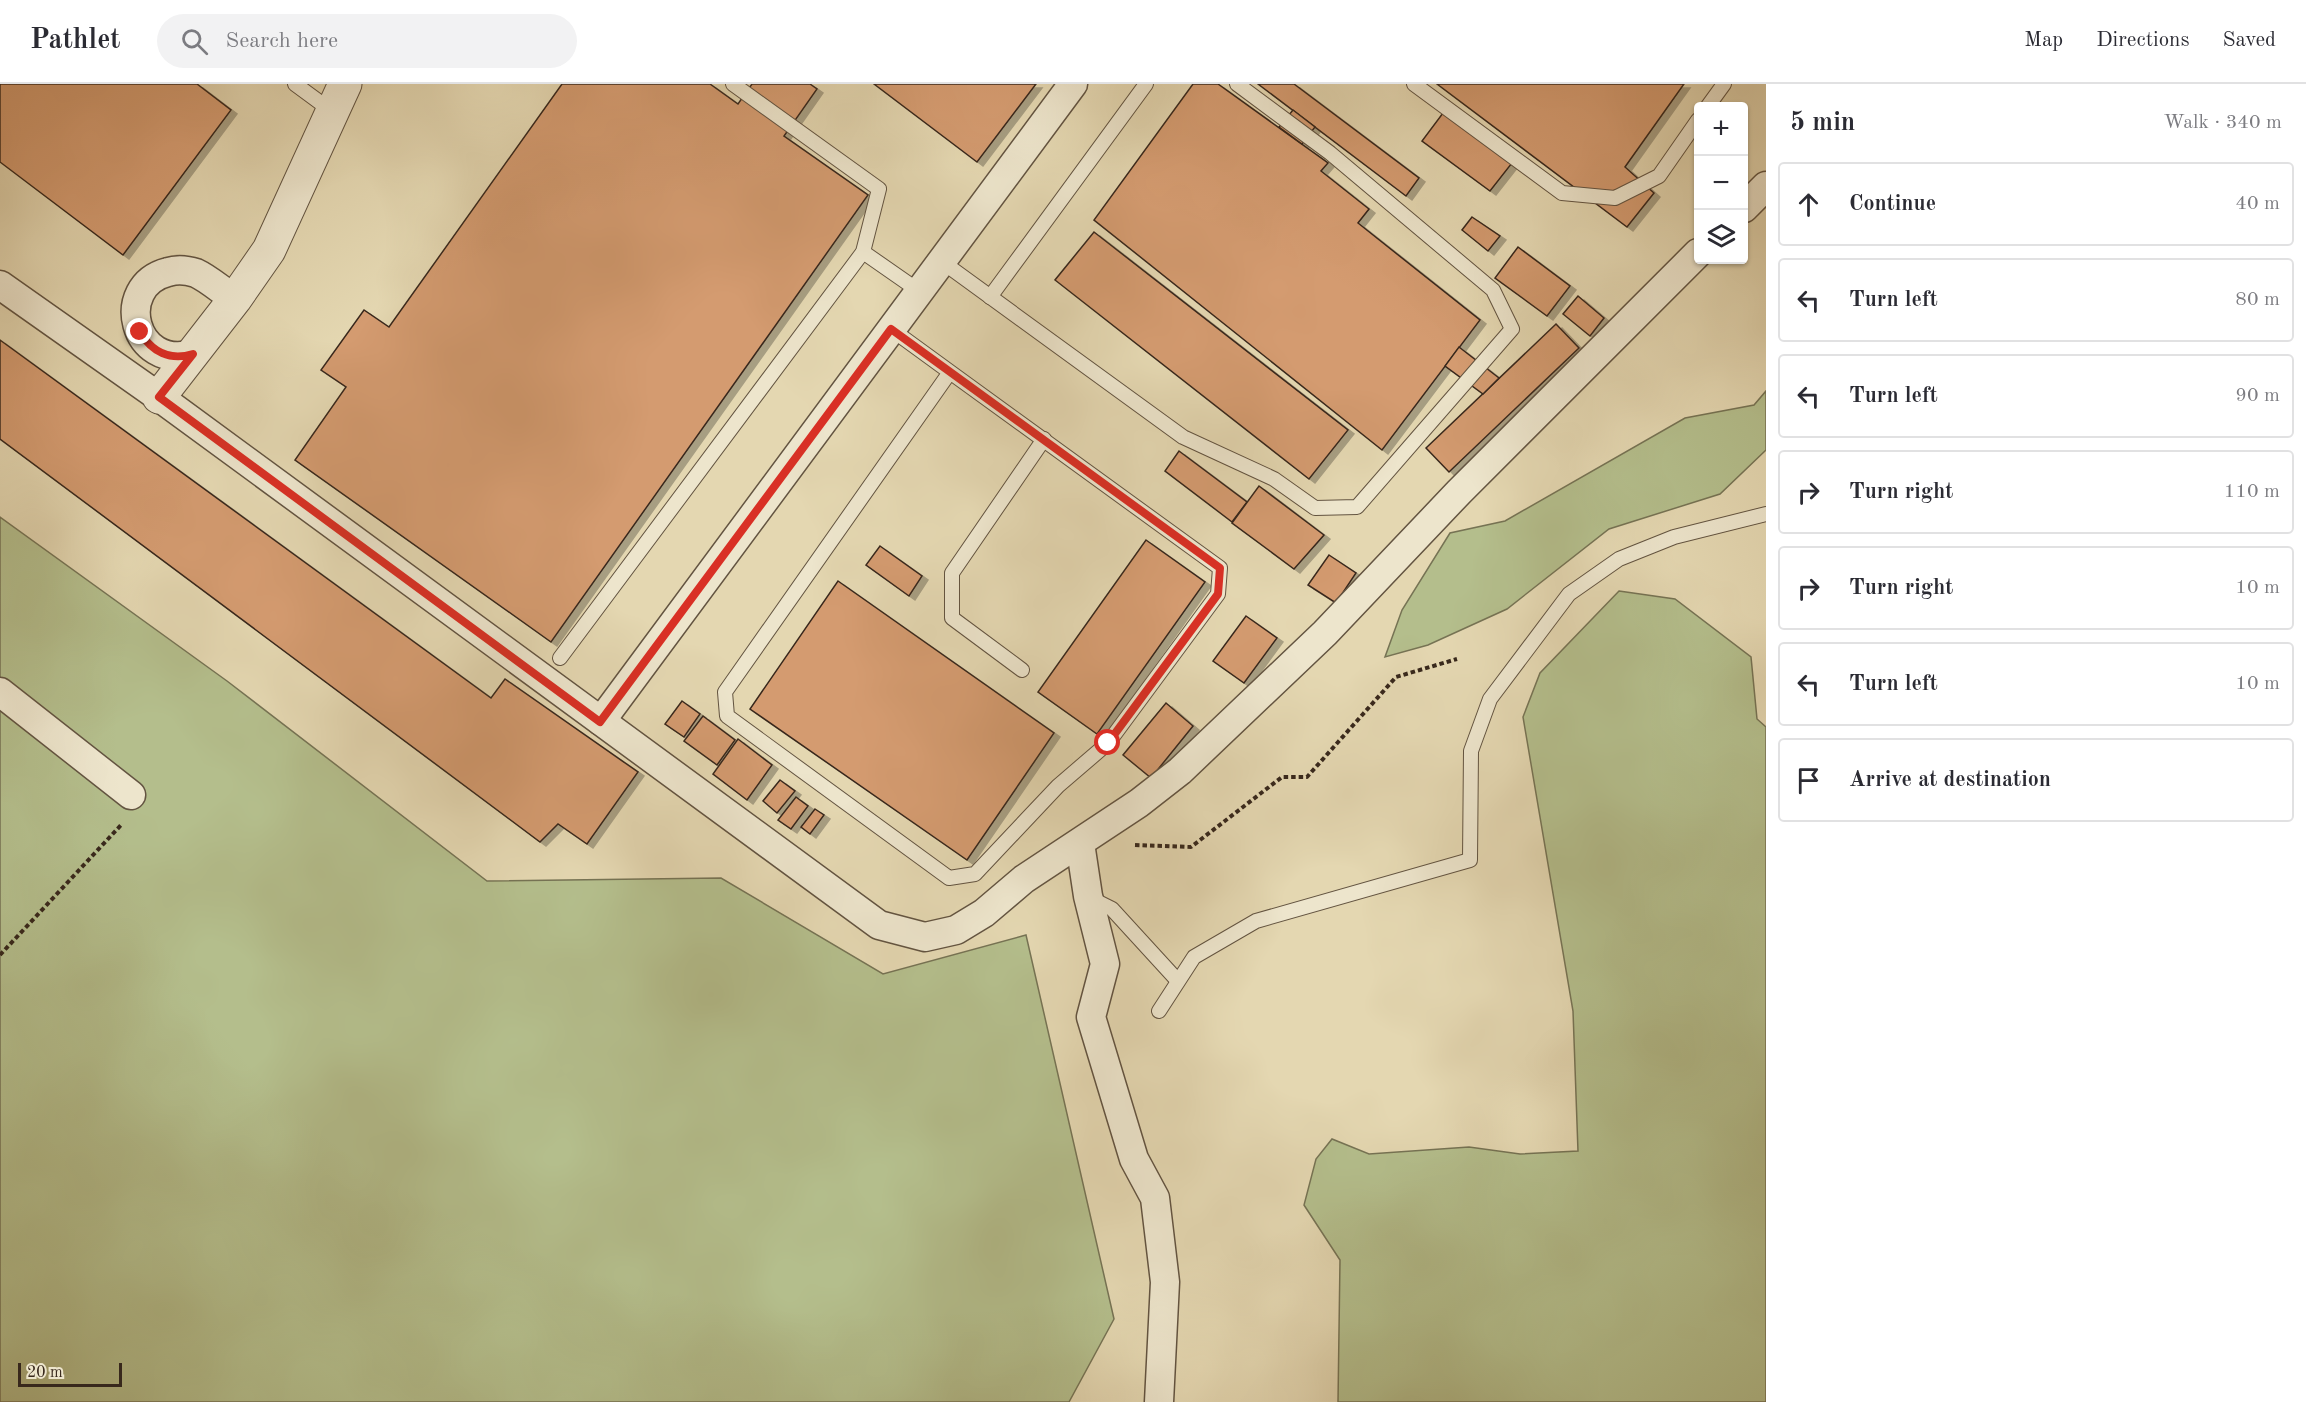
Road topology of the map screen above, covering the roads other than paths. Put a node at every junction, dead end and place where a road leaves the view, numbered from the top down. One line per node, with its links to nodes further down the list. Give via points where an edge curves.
1 (295, 84): 8 (lane)
2 (733, 84): 13 (lane, via 879,189)
3 (1072, 84): 15 (street)
4 (1146, 84): 18 (lane)
5 (1237, 84): 18 (lane, via 1330,153 1493,290 1512,329 1357,507 1315,508 1274,479 1183,436)
6 (1414, 84): 10 (lane, via 1562,193 1615,198 1659,176)
7 (1724, 84): 9 (lane)
8 (339, 98): 19 (street, via 269,250)
9 (1711, 102)
10 (1694, 126)
11 (1766, 186): 12 (street)
12 (1748, 203)
13 (864, 252): 17 (lane); 26 (lane)
14 (1694, 257): 31 (street, via 1459,492 1325,633 1180,771)
15 (941, 261): 17 (street); 18 (lane)
16 (0, 285): 23 (street)
17 (919, 291): 20 (street)
18 (990, 297)
19 (235, 299): 21 (street); 21 (street, via 197,273 174,270 163,273 141,292 136,318 147,344 167,355)
20 (891, 329): 22 (lane); 29 (street)
21 (193, 354): 23 (street)
22 (950, 372): 24 (lane); 24 (lane, via 725,692 727,716 949,878 975,874 1058,786 1108,743 1218,594 1220,568)
23 (159, 397): 29 (street)
24 (1044, 439): 27 (lane, via 952,573 952,618)
25 (1766, 514): 33 (lane, via 1674,537 1619,560 1569,594 1490,699 1471,751 1470,860 1256,921 1194,957)
26 (560, 658)
27 (1022, 670)
28 (0, 692): 30 (street)
29 (600, 722): 31 (street, via 879,925 925,937 956,930)
30 (131, 795)
31 (1080, 843): 32 (street)
32 (1088, 896): 33 (lane, via 1112,909); 35 (street, via 1105,964 1091,1017 1134,1160 1155,1198 1165,1282)
33 (1177, 980): 34 (lane)
34 (1159, 1011)
35 (1159, 1402)

